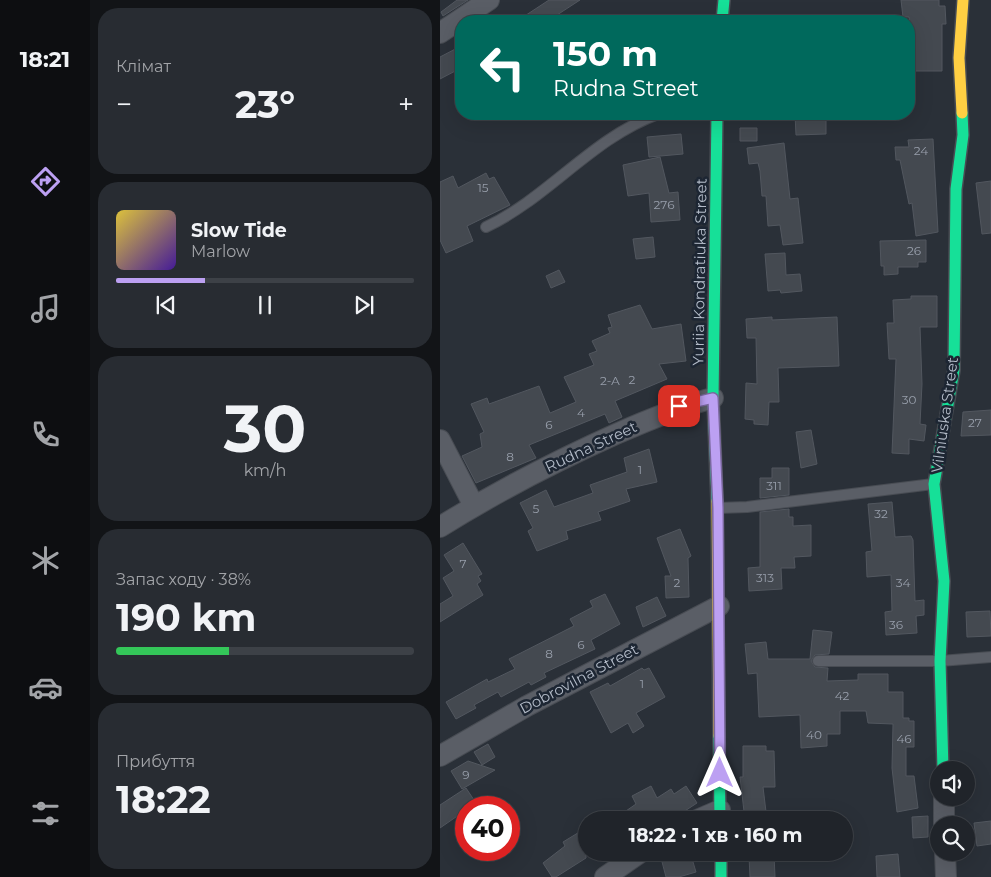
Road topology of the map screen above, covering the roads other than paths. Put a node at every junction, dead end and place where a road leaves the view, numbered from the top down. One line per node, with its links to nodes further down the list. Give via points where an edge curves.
1 (489, 0): 4 (street)
2 (724, 0): 5 (street)
3 (963, 0): 13 (street, Vilniuska Street, via 954,370)
4 (467, 15)
5 (723, 15)
6 (455, 23): 7 (street)
7 (440, 33)
8 (642, 120): 10 (lane, via 568,168 525,205)
9 (717, 120): 11 (street, Yuriia Kondratiuka Street)
10 (486, 227)
11 (713, 398): 14 (street, Rudna Street, via 679,406 577,452); 15 (street, Yuriia Kondratiuka Street)
12 (440, 440): 14 (street)
13 (934, 484): 15 (lane, via 747,508); 20 (street, Vilniuska Street, via 944,581)
14 (474, 506): 16 (street, Rudna Street)
15 (718, 508): 17 (street, Yuriia Kondratiuka Street)
16 (440, 527)
17 (719, 606): 21 (street, Dobrovilna Street, via 527,706); 23 (street, Yuriia Kondratiuka Street)
18 (991, 657): 20 (lane)
19 (818, 661): 20 (lane)
20 (940, 661): 22 (street, Vilniuska Street)
21 (440, 756)
22 (943, 761)
23 (720, 811)
24 (628, 861): 27 (street)
25 (721, 861): 28 (street)
26 (945, 861): 29 (street)
27 (605, 877)
28 (721, 877)
29 (946, 877)

